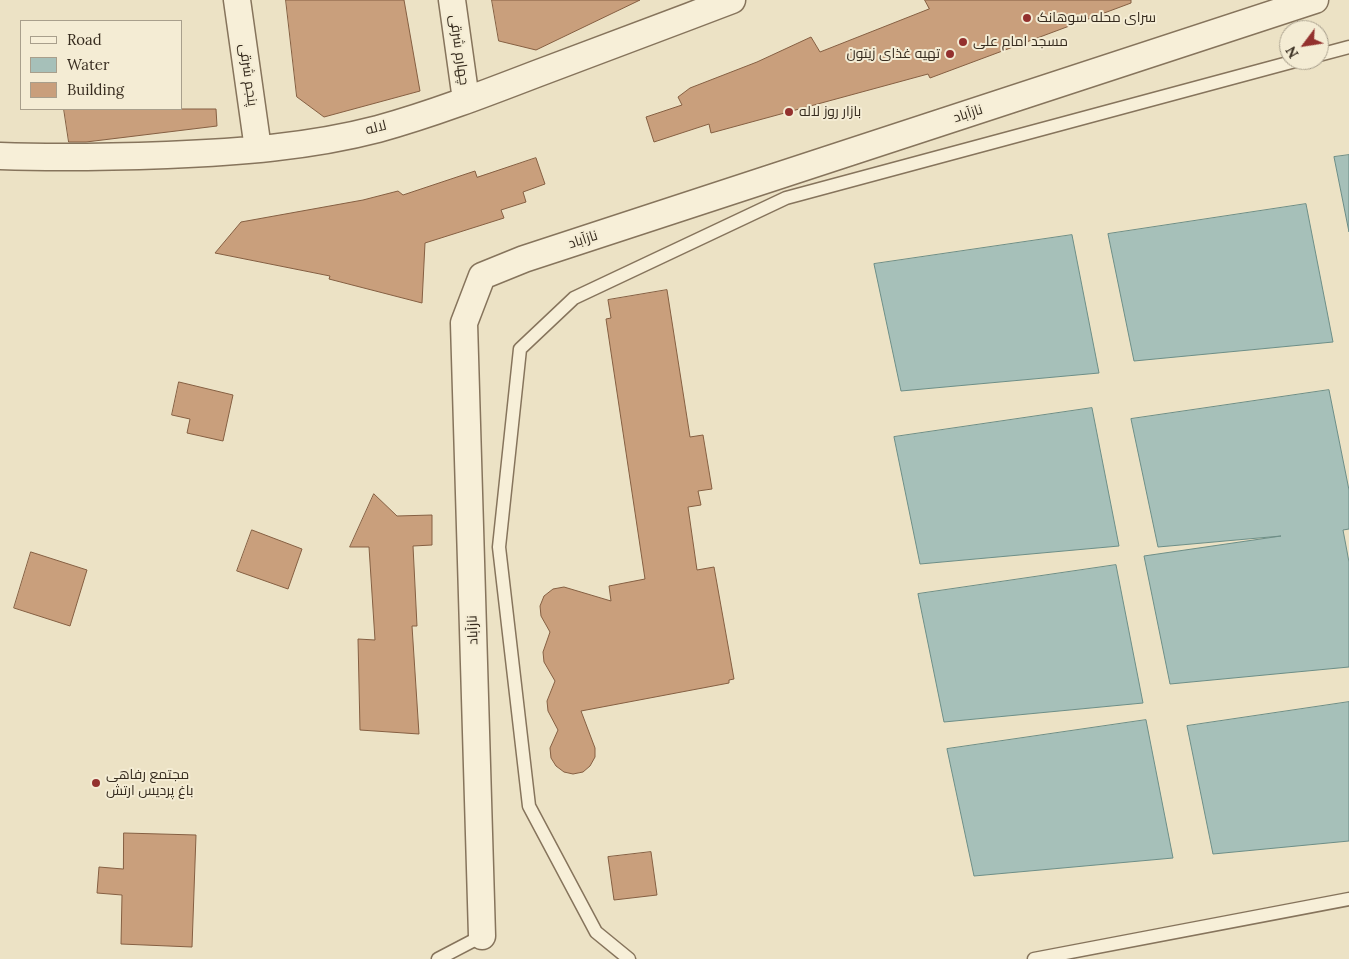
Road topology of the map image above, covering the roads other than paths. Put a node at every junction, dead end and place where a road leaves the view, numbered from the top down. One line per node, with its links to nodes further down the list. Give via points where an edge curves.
1 (237, 0): 9 (street, پنجم شرقی)
2 (452, 0): 8 (street, چهارم شرقی)
3 (732, 0): 8 (street, لاله)
4 (1315, 0): 12 (street, نازآباد, via 543,253 482,276 464,324)
5 (1349, 47): 6 (lane)
6 (1329, 52)
7 (1279, 65): 14 (lane, via 786,198 574,298 520,349 499,547 528,806 596,932)
8 (466, 100): 9 (street, لاله, via 377,129)
9 (258, 149): 10 (street, لاله, via 140,156)
10 (0, 156)
11 (1349, 899): 15 (lane)
12 (482, 936): 13 (lane)
13 (438, 959)
14 (629, 959)
15 (1034, 959)

